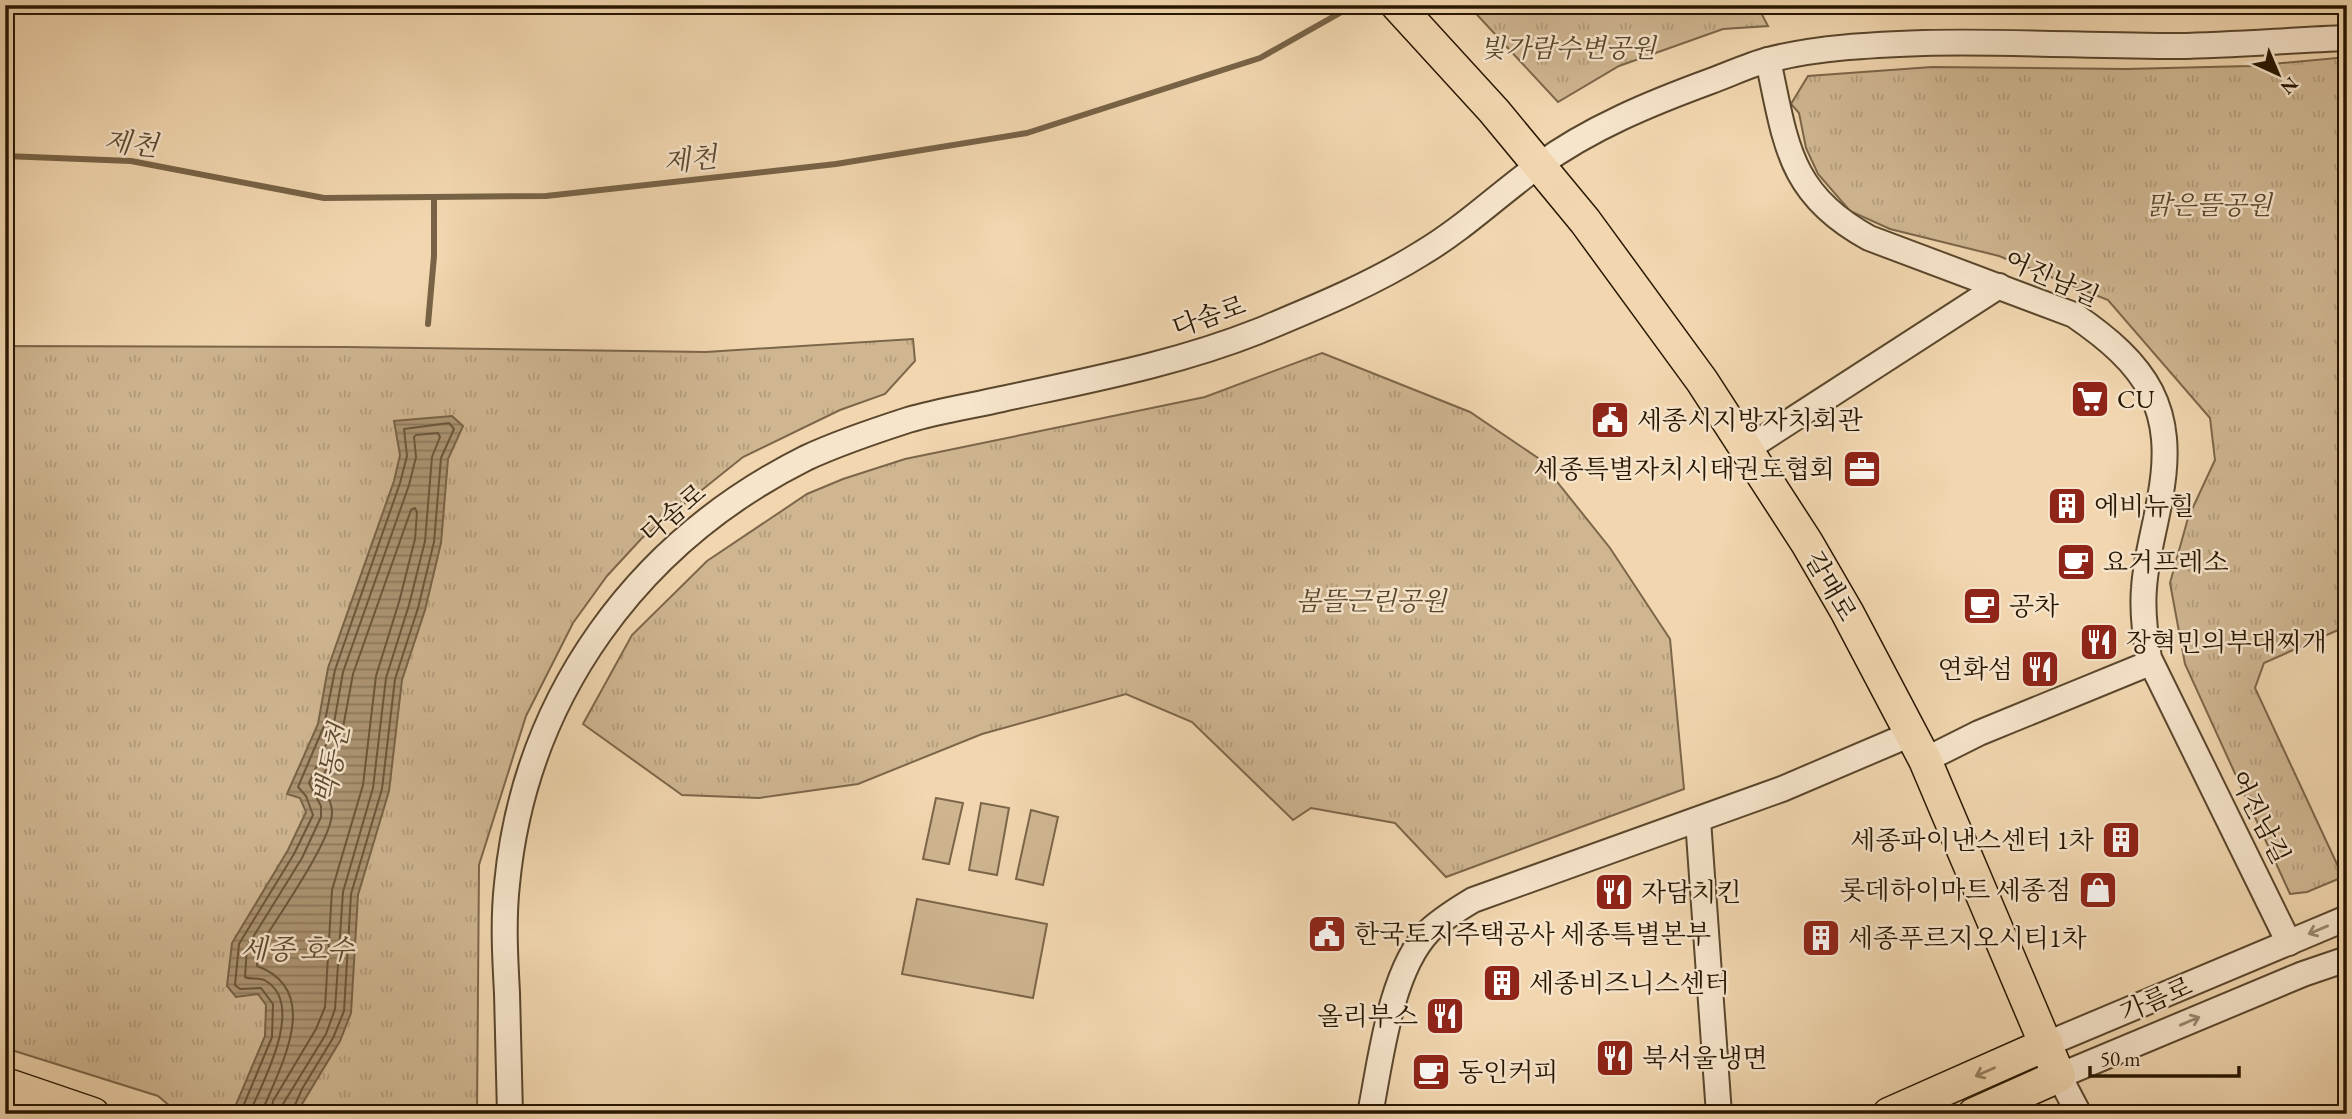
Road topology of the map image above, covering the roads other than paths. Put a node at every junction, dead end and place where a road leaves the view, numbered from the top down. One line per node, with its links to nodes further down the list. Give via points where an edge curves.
1 (1397, 5): 4 (main road, 갈매로)
2 (2347, 37): 3 (street, 다솜로, via 2180,46 1858,45)
3 (1768, 60): 4 (street, 다솜로, via 1594,130); 5 (street, 어진남길, via 1791,157 1804,184 1826,209 1870,238)
4 (1540, 164): 6 (main road, 갈매로); 17 (street, 다솜로, via 1424,252 1318,306 1163,363 912,419 859,437 810,456 754,487 698,527 620,604 586,650 530,770 506,886)
5 (1999, 286): 6 (street); 7 (street, 어진남길, via 2074,314 2100,332 2129,358 2158,407 2166,449 2143,590)
6 (1747, 449): 8 (main road, 갈매로, via 1847,612)
7 (2150, 663): 8 (street, via 1979,733); 11 (street, 어진남길)
8 (1918, 747): 9 (street); 13 (main road, 갈매로)
9 (1698, 820): 18 (street, via 1473,900 1430,931 1397,984); 19 (street)
10 (2347, 918): 11 (street, 가름로, one-way to 11)
11 (2289, 943): 13 (street, 가름로)
12 (2347, 958): 14 (street, 가름로, one-way to 12)
13 (2047, 1044): 14 (main road, 갈매로); 20 (main road, 가름로, one-way to 20)
14 (2059, 1076): 21 (main road, 가름로); 22 (street, 갈매로)
15 (5, 1084): 16 (main road)
16 (93, 1114)
17 (510, 1114)
18 (1370, 1114)
19 (1719, 1114)
20 (1889, 1114)
21 (1974, 1114)
22 (2079, 1114)

